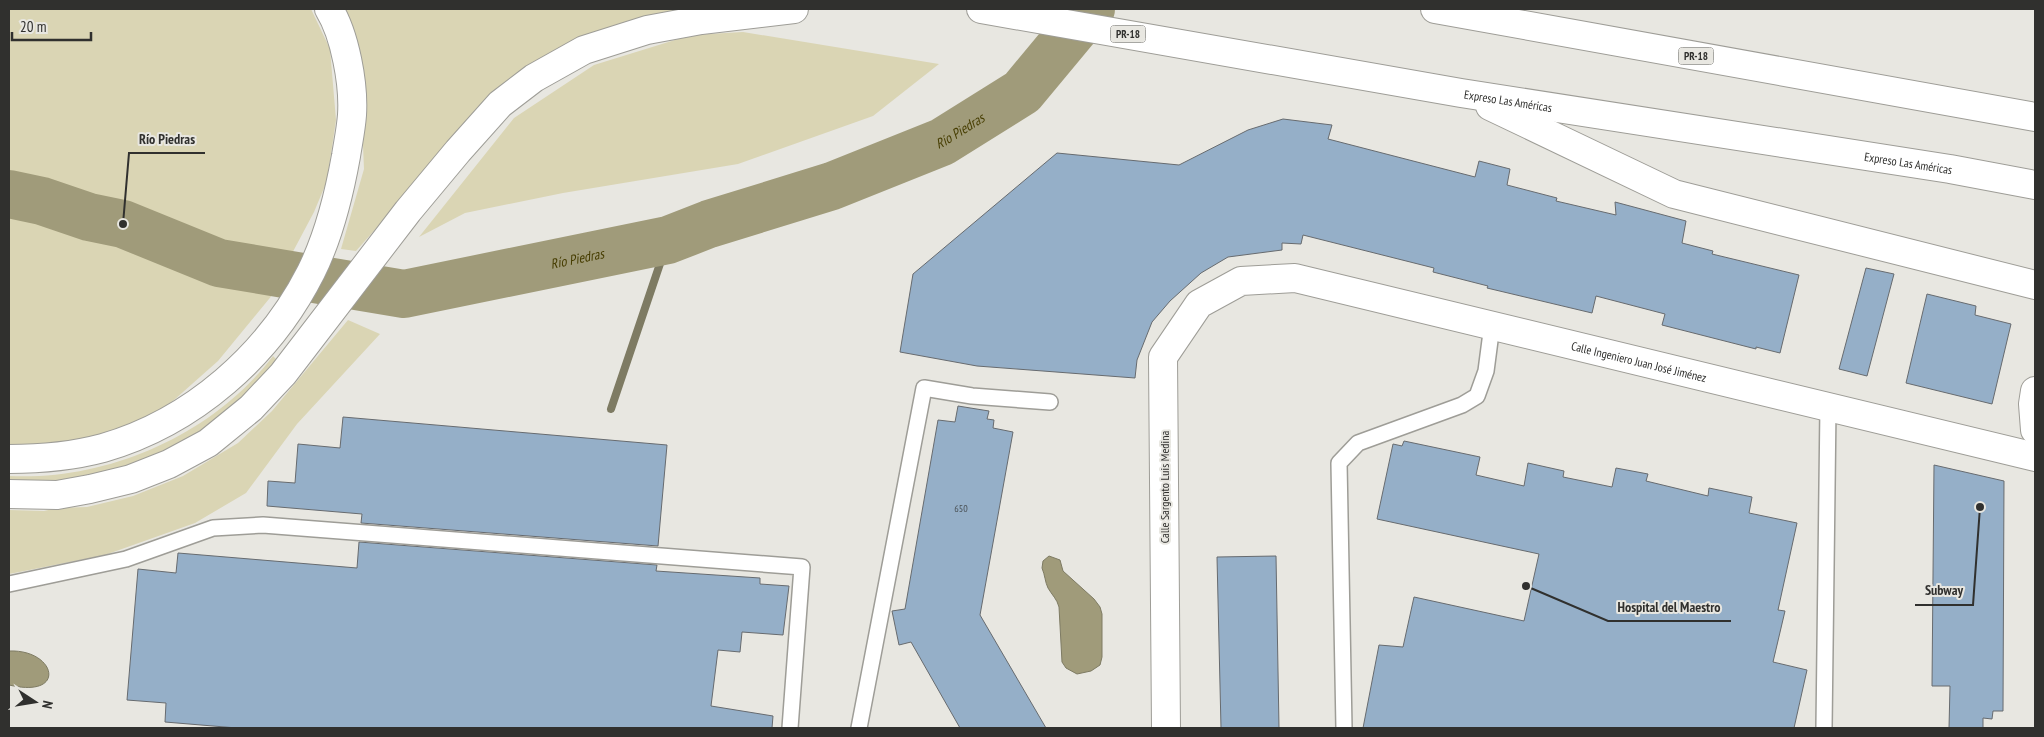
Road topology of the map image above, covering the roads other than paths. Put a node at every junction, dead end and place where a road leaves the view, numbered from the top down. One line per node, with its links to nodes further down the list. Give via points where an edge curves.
1 (329, 9): 16 (main road, via 348,62 352,114 342,182 311,272 262,346 222,384 187,410 146,432 102,448 56,456)
2 (794, 9): 17 (main road, via 647,30 584,50 534,78 500,104 408,211 295,359 251,408 208,444 131,479 57,495)
3 (981, 9): 5 (main road, Expreso Las Américas / PR-18)
4 (1442, 9): 6 (main road, PR-18)
5 (1461, 93): 7 (main road, Expreso Las Américas / PR-18); 9 (main road, via 1674,194)
6 (2035, 117)
7 (2035, 185)
8 (1241, 280): 10 (main road, Calle Ingeniero Juan José Jiménez, via 1294,278); 21 (main road, Calle Sargento Luis Medina, via 1199,304 1163,357)
9 (2035, 286)
10 (1492, 325): 13 (main road, Calle Ingeniero Juan José Jiménez); 22 (lane, via 1486,371 1477,396 1462,405 1358,443 1339,463)
11 (2035, 391): 14 (main road)
12 (1050, 402): 20 (lane, via 972,396 924,388)
13 (1828, 407): 15 (main road, Calle Ingeniero Juan José Jiménez); 23 (lane)
14 (2035, 430)
15 (2035, 457)
16 (9, 458)
17 (9, 494)
18 (9, 584): 19 (lane, via 126,559 213,528 263,525 802,567)
19 (790, 728)
20 (859, 728)
21 (1166, 728)
22 (1344, 728)
23 (1824, 728)

